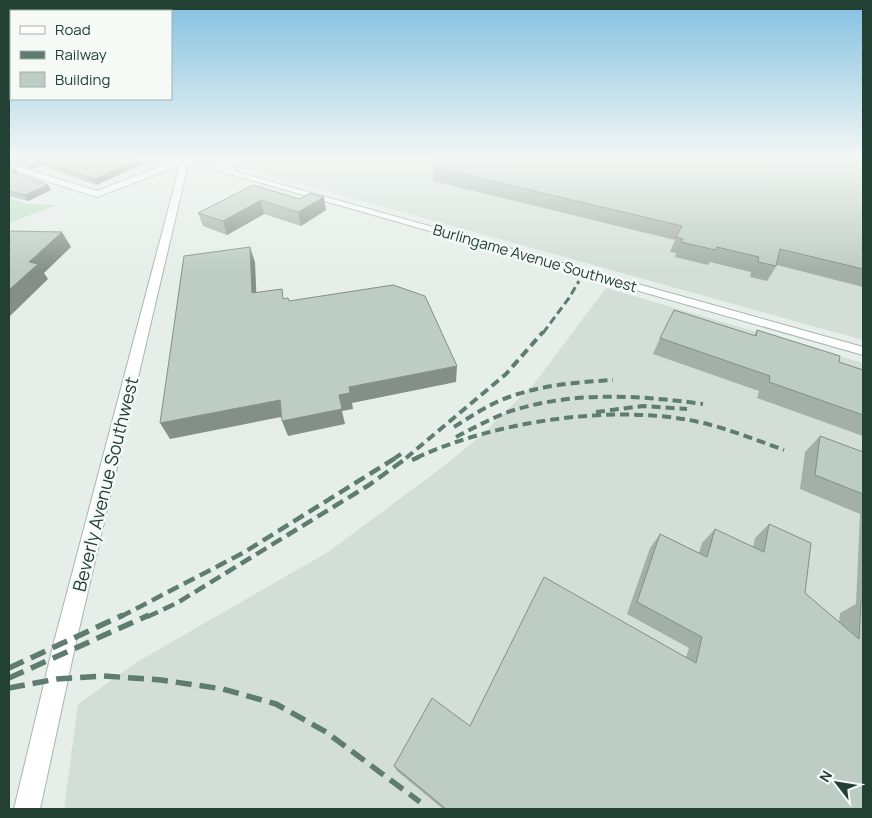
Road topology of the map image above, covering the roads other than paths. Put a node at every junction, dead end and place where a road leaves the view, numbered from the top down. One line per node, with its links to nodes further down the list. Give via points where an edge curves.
1 (175, 196): 4 (street, Beverly Avenue Southwest)
2 (316, 196): 3 (street, Burlingame Avenue Southwest)
3 (863, 351)
4 (27, 809)

